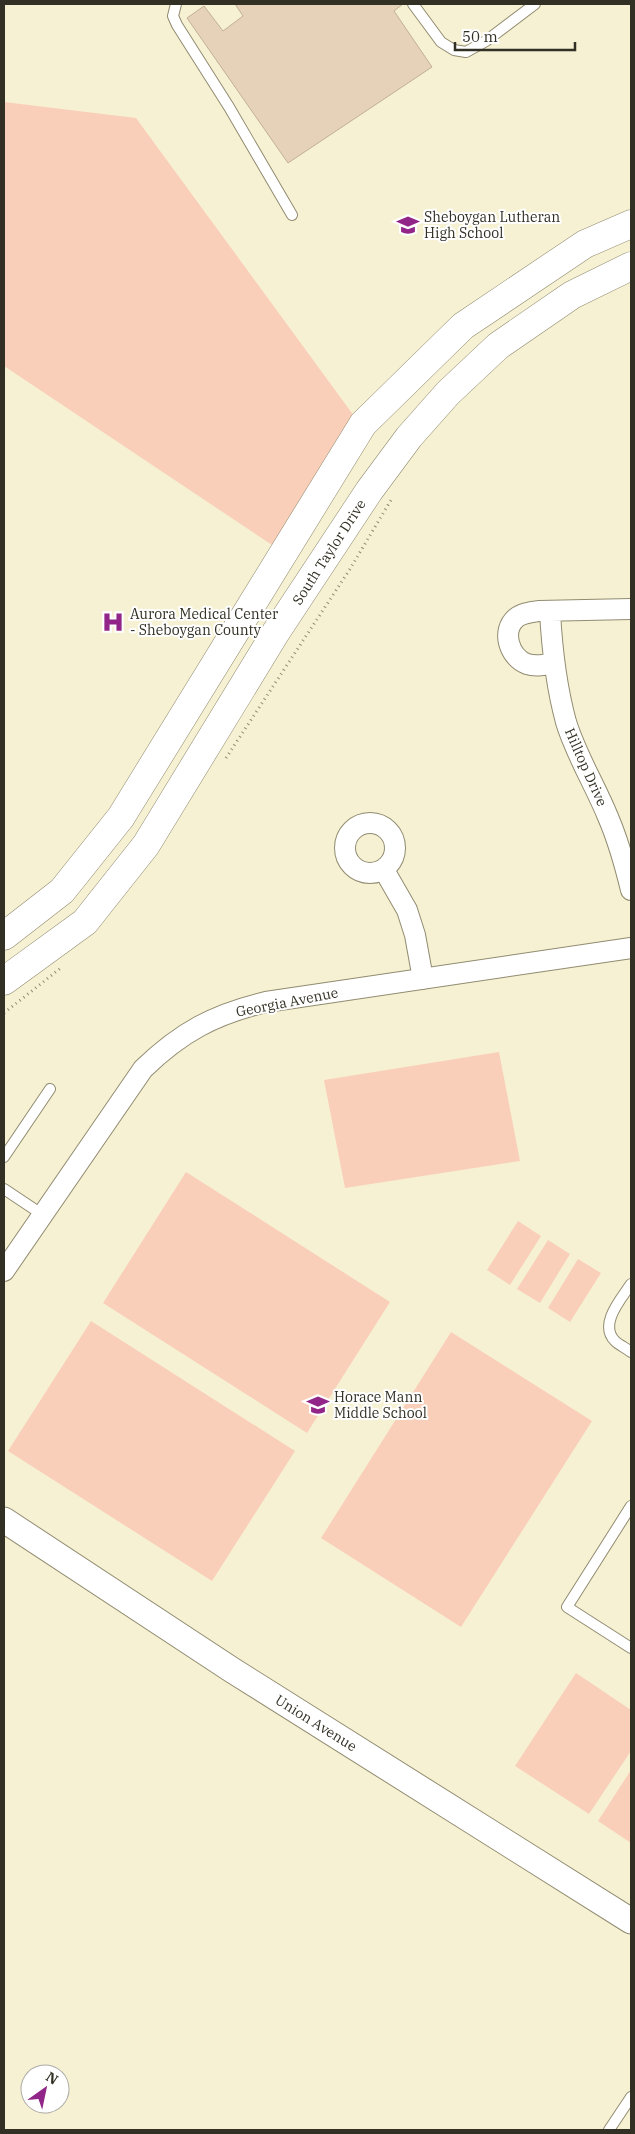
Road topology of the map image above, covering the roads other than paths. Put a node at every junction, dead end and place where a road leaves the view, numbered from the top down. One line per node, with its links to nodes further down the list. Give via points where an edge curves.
1 (176, 4): 4 (lane, via 174,16 177,26)
2 (413, 4): 3 (lane, via 436,36 448,47 461,52 475,49)
3 (535, 4)
4 (292, 214)
5 (631, 224): 12 (main road, via 585,244 463,326 362,424 121,817 62,891)
6 (631, 266): 15 (main road, South Taylor Drive, via 572,295 498,346 448,393 409,437 369,491 281,624 146,844 85,922)
7 (631, 609): 8 (street)
8 (550, 612): 9 (street, Hilltop Drive); 9 (street, via 526,613 517,617 509,627 508,640 513,654 526,664)
9 (554, 664): 11 (street, Hilltop Drive, via 567,723 608,816)
10 (384, 870): 14 (street, via 407,910)
11 (631, 890)
12 (4, 936)
13 (631, 948): 14 (street, Georgia Avenue)
14 (423, 979): 19 (street, Georgia Avenue, via 240,1008 185,1034 143,1068)
15 (4, 981)
16 (50, 1089): 17 (lane)
17 (4, 1157)
18 (4, 1189): 19 (lane)
19 (42, 1215): 20 (street, Georgia Avenue)
20 (4, 1271)
21 (631, 1284): 22 (lane, via 611,1315 608,1328 615,1341)
22 (631, 1352)
23 (631, 1506): 25 (lane, via 567,1607)
24 (4, 1520): 26 (street, Union Avenue, via 232,1670)
25 (631, 1648)
26 (631, 1921)
27 (631, 2097): 28 (lane)
28 (609, 2130)

